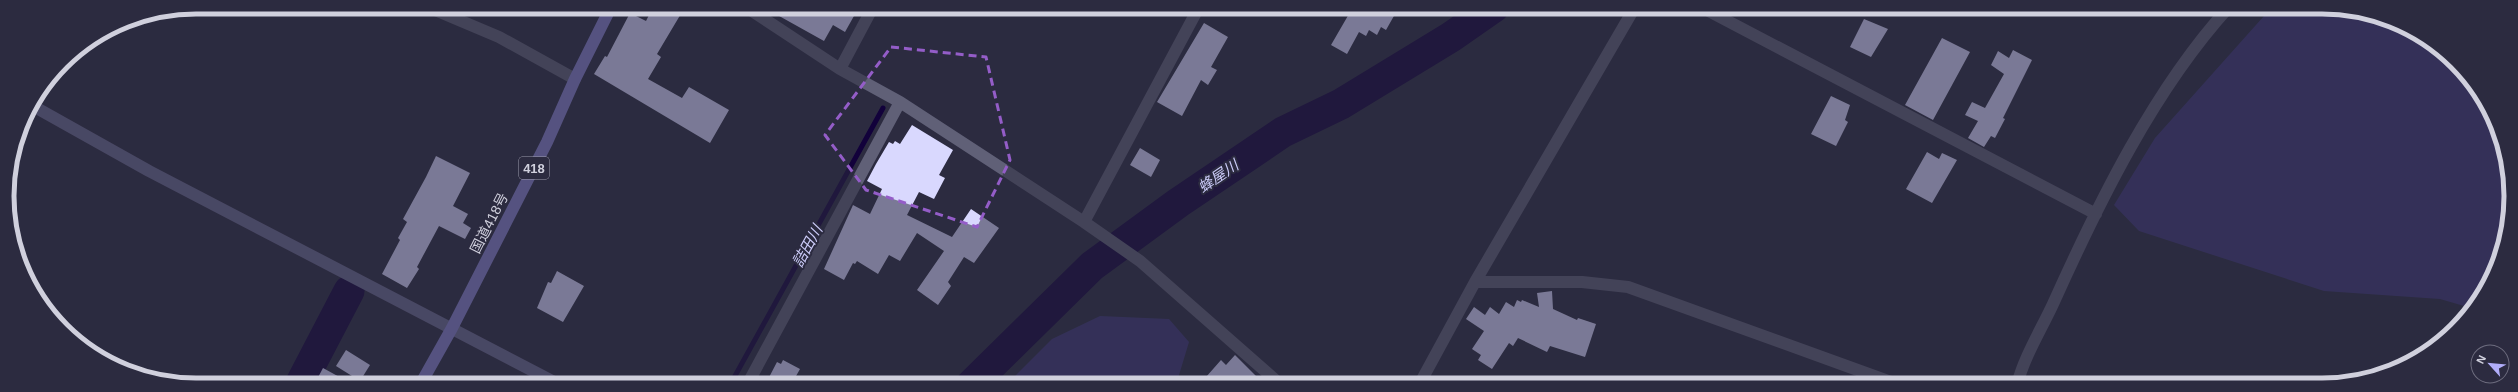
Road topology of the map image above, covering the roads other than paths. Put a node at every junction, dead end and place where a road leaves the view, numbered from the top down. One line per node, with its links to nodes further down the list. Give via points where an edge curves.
1 (445, 14): 10 (street, via 499,37)
2 (608, 14): 10 (highway, 国道418号 / 418)
3 (757, 14): 9 (street)
4 (869, 14): 9 (street)
5 (1195, 14): 14 (street)
6 (1631, 14): 15 (street)
7 (1714, 14): 13 (street)
8 (2223, 14): 13 (street, via 2168,86 2141,129)
9 (840, 69): 11 (street)
10 (575, 79): 16 (highway, 国道418号 / 418, via 547,142)
11 (900, 102): 14 (street); 19 (street)
12 (37, 108): 16 (street, via 149,171)
13 (2096, 214): 23 (street)
14 (1084, 222): 20 (street, via 1140,262)
15 (1475, 282): 21 (street); 22 (street, via 1582,282 1628,287)
16 (452, 328): 17 (highway, 国道418号 / 418); 18 (street)
17 (424, 378)
18 (547, 378)
19 (751, 378)
20 (1273, 378)
21 (1423, 378)
22 (1880, 378)
23 (2020, 378)

